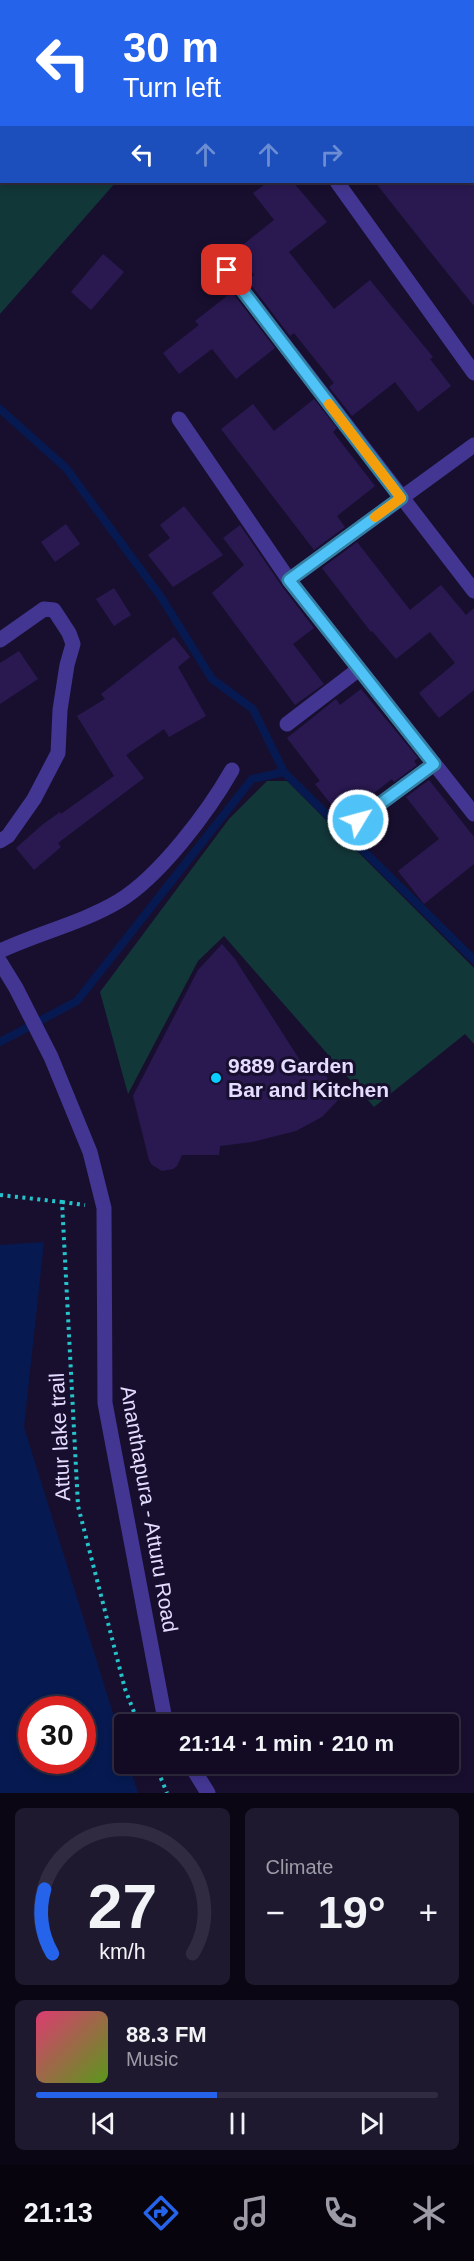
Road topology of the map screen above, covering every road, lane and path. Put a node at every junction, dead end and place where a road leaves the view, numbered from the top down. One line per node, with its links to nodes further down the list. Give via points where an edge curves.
1 (338, 183): 3 (street)
2 (227, 270): 6 (street)
3 (474, 373)
4 (179, 419): 7 (street)
5 (474, 445): 6 (street)
6 (401, 498): 7 (street); 8 (street)
7 (289, 580): 10 (street)
8 (474, 591)
9 (0, 640): 16 (street, via 44,609 54,610 73,644 66,665 58,753 34,799 8,836)
10 (359, 669): 11 (street); 12 (street)
11 (287, 724)
12 (434, 764): 14 (street); 15 (street)
13 (232, 770): 17 (street, via 213,802 152,876 119,901)
14 (474, 814)
15 (358, 820)
16 (0, 841)
17 (0, 951)
18 (0, 962): 21 (street, Ananthapura - Atturu Road, via 51,1057 90,1152 104,1208 105,1403)
19 (0, 1195): 20 (path, Attur lake trail, via 62,1202 78,1506)
20 (135, 1714)
21 (164, 1714)
22 (159, 1774): 24 (path)
23 (196, 1774): 25 (street)
24 (167, 1793)
25 (208, 1793)

